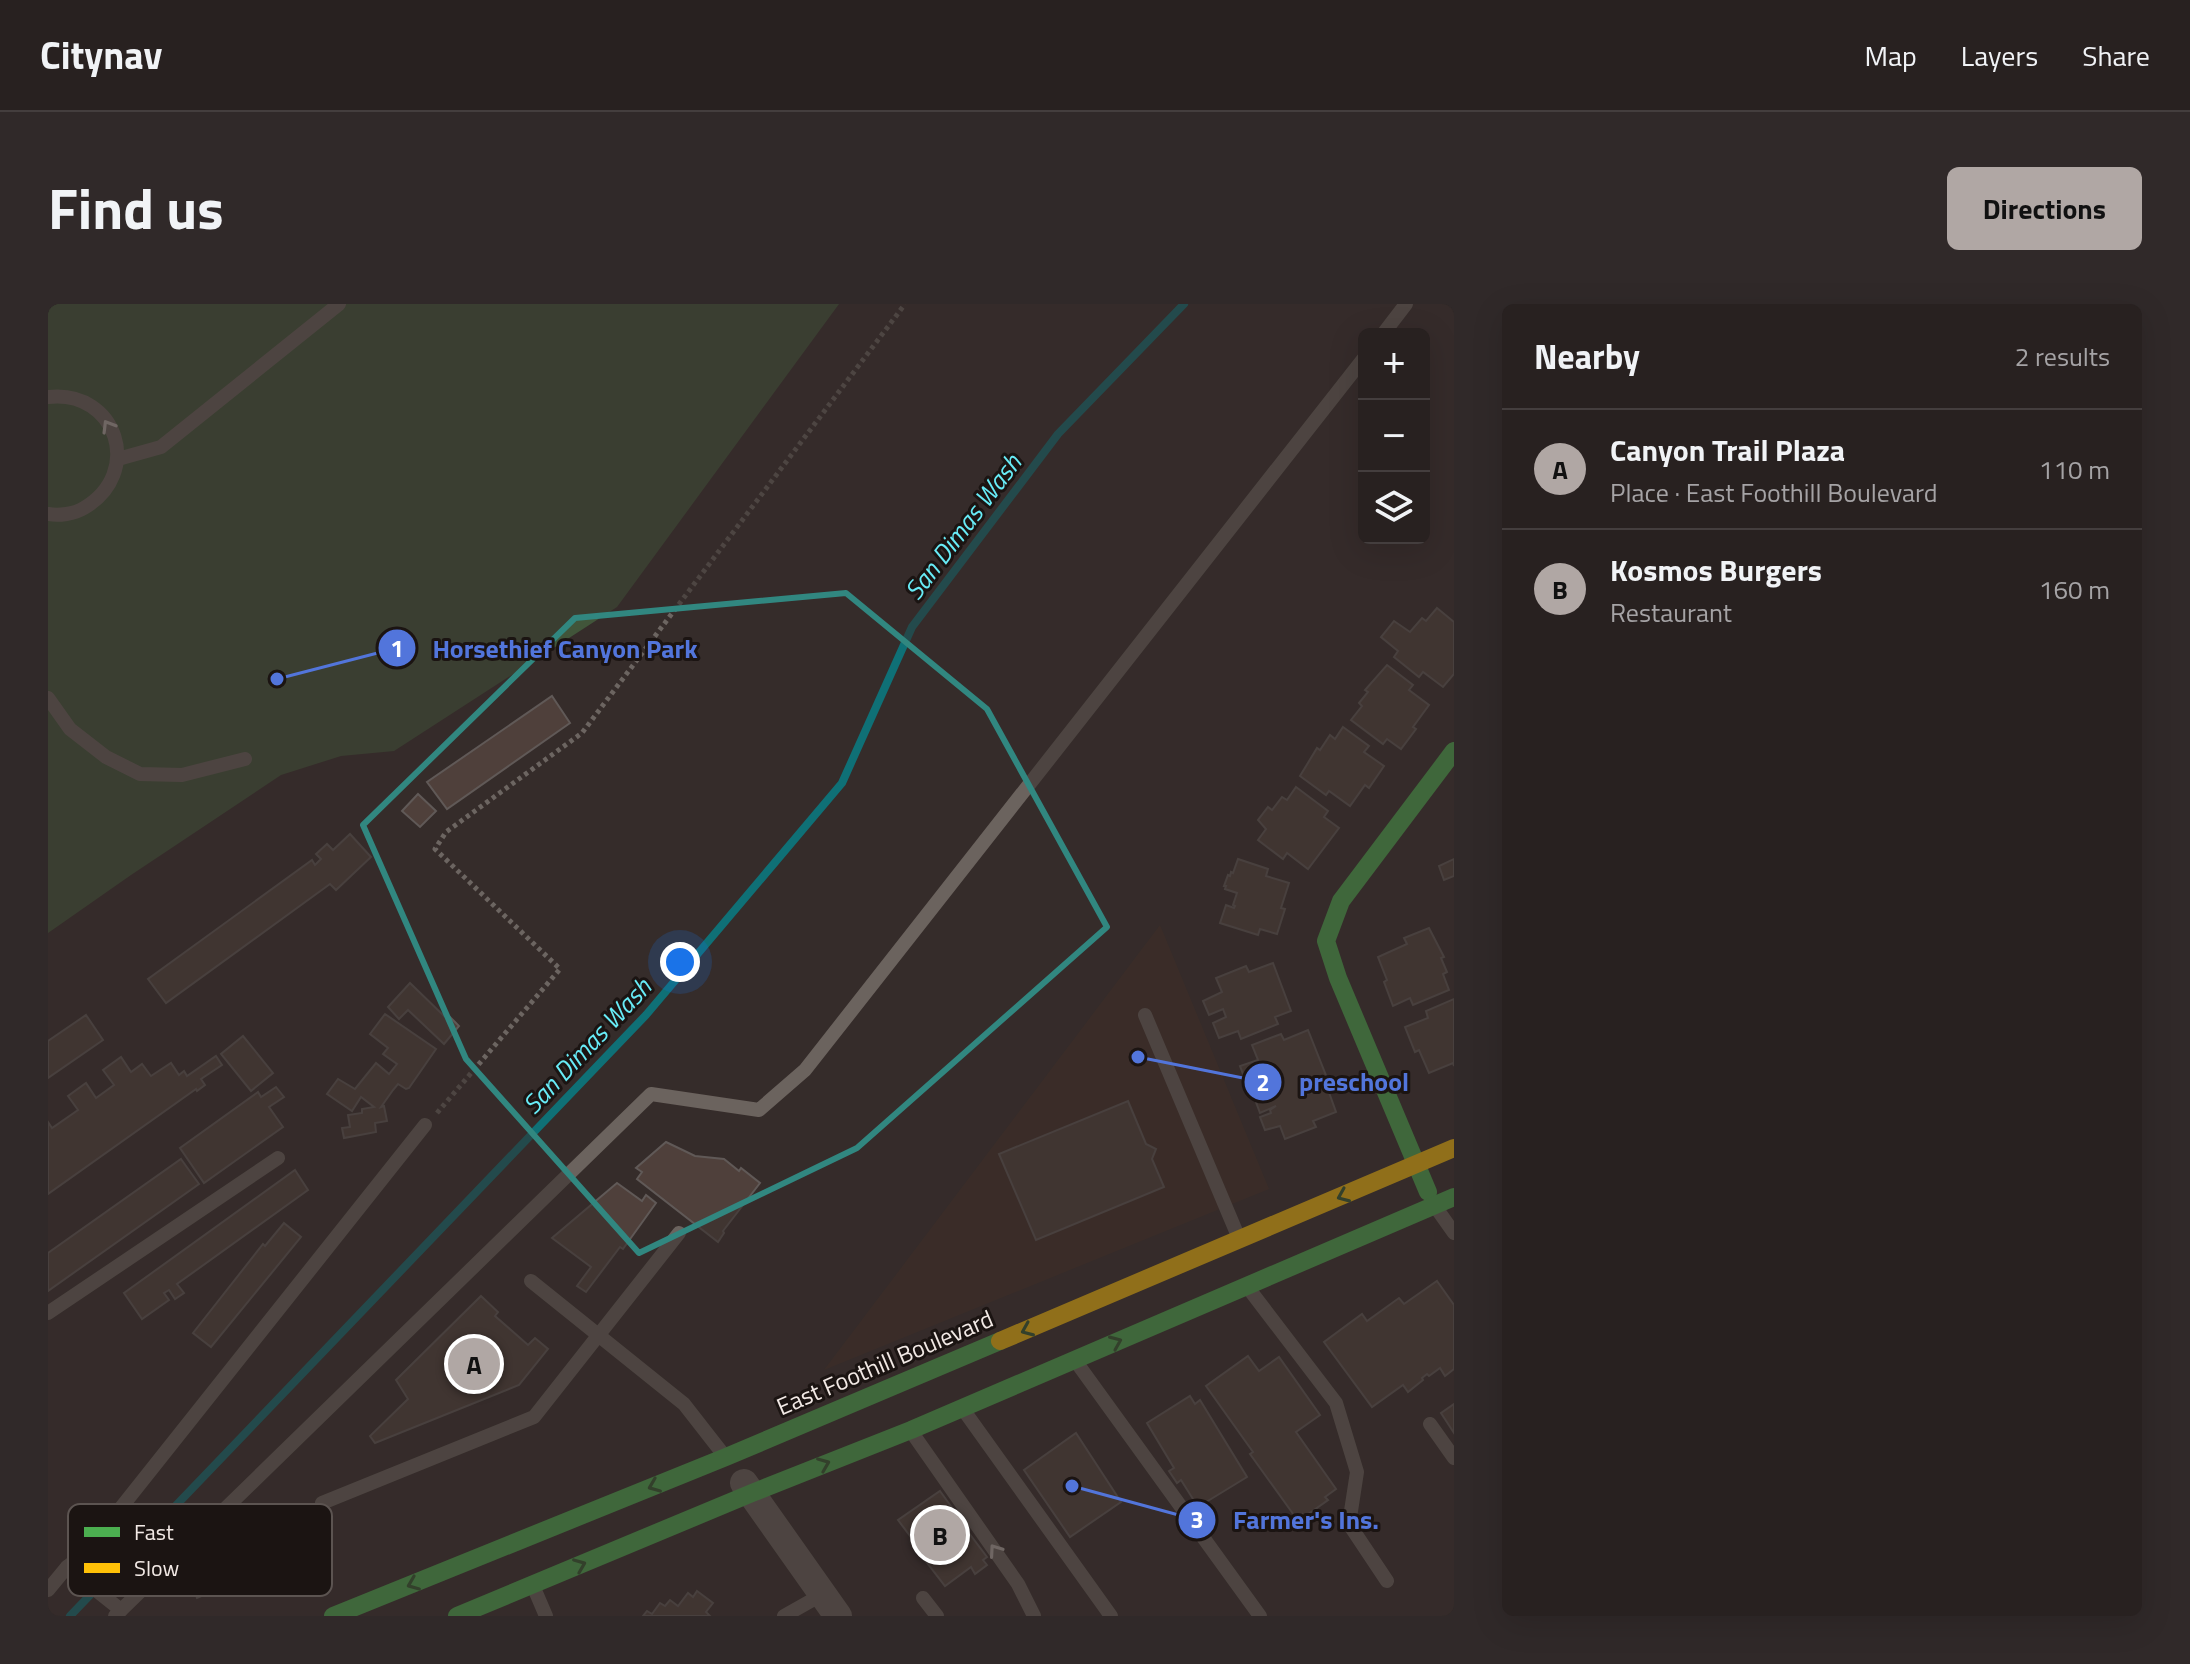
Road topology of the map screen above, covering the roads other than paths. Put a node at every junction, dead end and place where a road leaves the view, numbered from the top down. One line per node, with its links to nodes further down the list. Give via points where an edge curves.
1 (339, 304): 6 (lane, via 161,447)
2 (1406, 304): 3 (lane)
3 (1388, 328)
4 (1358, 366): 34 (lane, via 805,1070 759,1110 651,1094)
5 (48, 397): 6 (lane, one-way to 5, via 115,436 103,416 85,402)
6 (118, 459): 7 (lane, via 112,482 98,500 77,512)
7 (48, 514)
8 (48, 698): 10 (lane, via 70,729 106,757 140,774 182,775)
9 (1454, 751): 15 (main road, via 1341,901 1326,941)
10 (245, 759)
11 (1145, 1015): 20 (lane)
12 (425, 1125): 33 (lane)
13 (1454, 1148): 15 (main road, East Foothill Boulevard)
14 (278, 1158): 23 (lane)
15 (1415, 1165): 17 (main road); 20 (main road, East Foothill Boulevard, one-way to 20)
16 (1454, 1197): 17 (main road)
17 (1435, 1205): 19 (lane); 22 (main road)
18 (679, 1233): 24 (lane)
19 (1454, 1233)
20 (1240, 1240): 29 (main road, East Foothill Boulevard, one-way to 29)
21 (531, 1281): 24 (lane)
22 (1246, 1286): 25 (main road, one-way to 22); 36 (lane, via 1336,1403 1357,1472 1349,1524)
23 (48, 1313)
24 (598, 1335): 29 (lane, via 684,1404); 32 (lane, via 534,1417)
25 (1075, 1360): 26 (main road); 51 (lane)
26 (962, 1408): 28 (main road); 50 (lane)
27 (1430, 1424): 30 (lane)
28 (911, 1430): 31 (main road, one-way to 28); 49 (lane, one-way to 28, via 1018,1584)
29 (726, 1457): 31 (street); 44 (main road, East Foothill Boulevard, one-way to 44)
30 (1454, 1458)
31 (752, 1493): 37 (main road, one-way to 31); 42 (street)
32 (322, 1503)
33 (124, 1504)
34 (230, 1504)
35 (67, 1567): 38 (lane)
36 (1387, 1581)
37 (533, 1584): 45 (main road); 46 (lane)
38 (48, 1590)
39 (99, 1596): 43 (lane)
40 (135, 1596): 43 (lane)
41 (923, 1598): 48 (lane)
42 (831, 1605): 47 (lane)
43 (118, 1613)
44 (333, 1616)
45 (457, 1616)
46 (546, 1616)
47 (784, 1616)
48 (937, 1616)
49 (1034, 1616)
50 (1111, 1616)
51 (1260, 1616)

